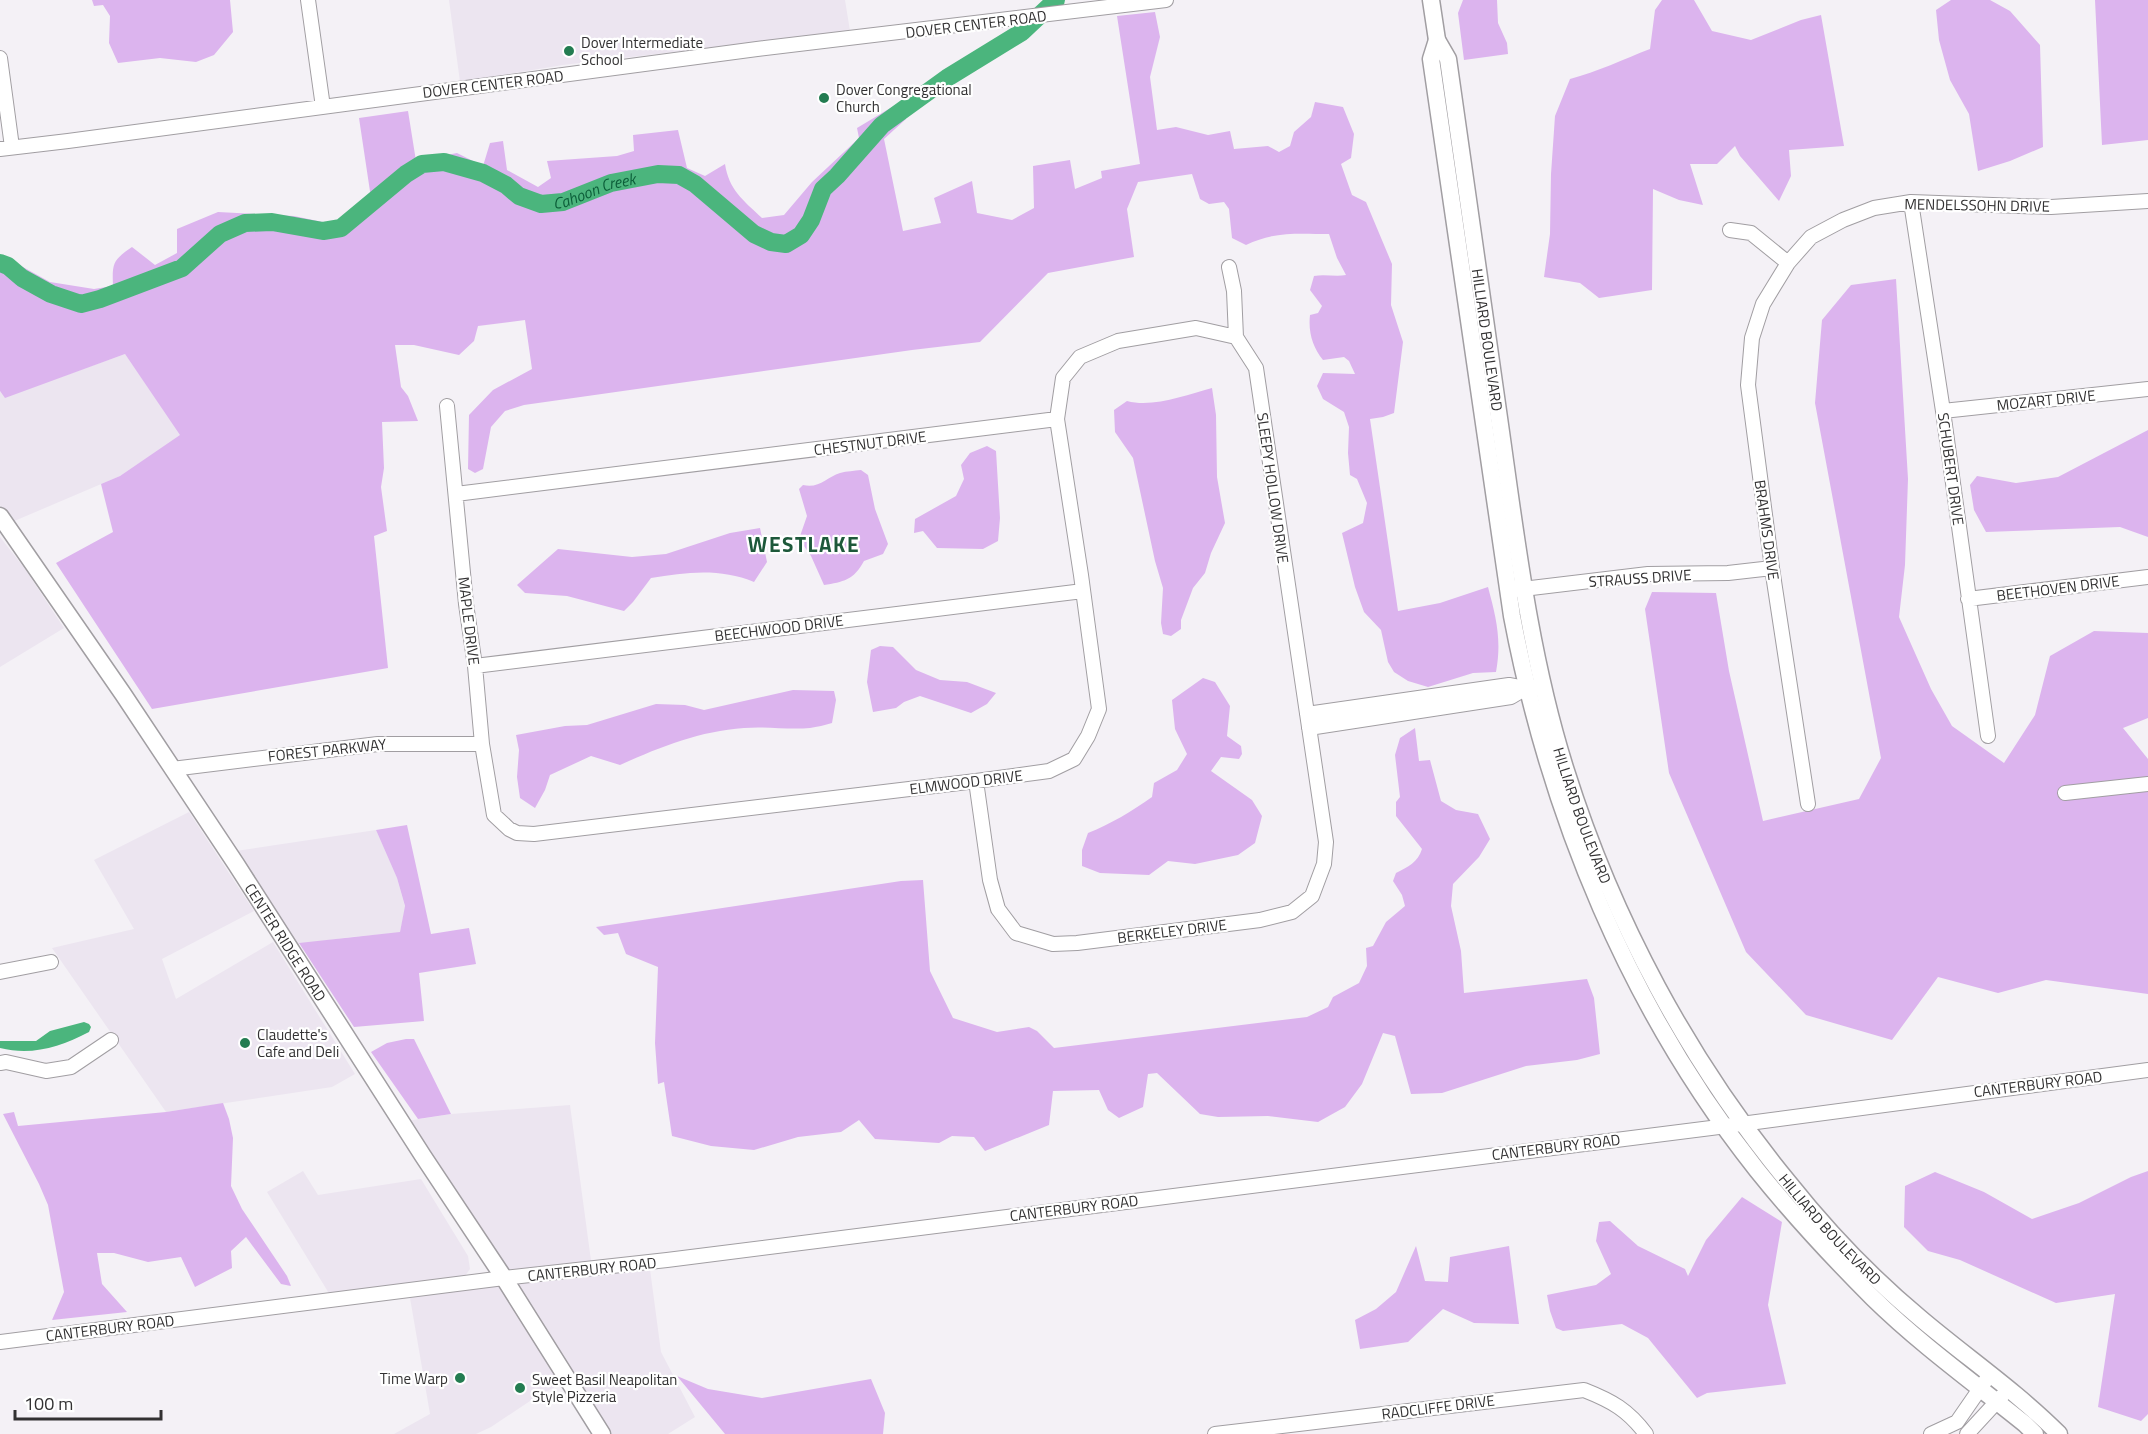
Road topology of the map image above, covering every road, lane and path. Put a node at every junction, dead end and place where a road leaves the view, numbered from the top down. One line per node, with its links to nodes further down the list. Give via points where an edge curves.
1 (308, 0): 5 (street)
2 (1166, 0): 5 (street, DOVER CENTER ROAD)
3 (1431, 0): 21 (main road, HILLIARD BOULEVARD, via 1437,40 1431,59)
4 (0, 58): 6 (street)
5 (322, 107): 6 (street, DOVER CENTER ROAD)
6 (6, 148)
7 (2148, 201): 8 (street, MENDELSSOHN DRIVE, via 2051,207)
8 (1911, 202): 10 (street, MENDELSSOHN DRIVE, via 1874,208 1843,220 1811,237); 15 (street, SCHUBERT DRIVE)
9 (1730, 230): 10 (street, via 1751,233)
10 (1788, 263): 19 (street, BRAHMS DRIVE, via 1763,304 1754,330 1748,385)
11 (1229, 267): 12 (street)
12 (1236, 337): 16 (street, via 1196,328 1118,341 1080,357 1063,378); 26 (street, SLEEPY HOLLOW DRIVE, via 1256,368)
13 (2148, 389): 15 (street, MOZART DRIVE)
14 (447, 406): 17 (street, MAPLE DRIVE)
15 (1943, 411): 23 (street, SCHUBERT DRIVE)
16 (1057, 419): 17 (street, CHESTNUT DRIVE); 22 (street, ELMWOOD DRIVE)
17 (456, 494): 24 (street, MAPLE DRIVE)
18 (0, 516): 29 (main road, CENTER RIDGE ROAD)
19 (1772, 568): 21 (street, STRAUSS DRIVE, via 1648,574); 33 (street, BRAHMS DRIVE)
20 (2148, 578): 23 (street, BEETHOVEN DRIVE)
21 (1516, 590): 25 (main road, HILLIARD BOULEVARD)
22 (1083, 591): 24 (street, BEECHWOOD DRIVE); 30 (street, ELMWOOD DRIVE, via 1098,708 1088,736 1074,759 1049,771)
23 (1968, 599): 27 (street, SCHUBERT DRIVE)
24 (475, 666): 28 (street, MAPLE DRIVE)
25 (1535, 687): 26 (street, via 1509,685); 40 (main road, HILLIARD BOULEVARD, via 1594,851 1647,967 1681,1029); 41 (main road, HILLIARD BOULEVARD, via 1562,808 1607,920 1652,1010)
26 (1308, 721): 30 (street, BERKELEY DRIVE, via 1326,842 1324,864 1312,896 1292,912 1260,920 1077,943 1053,944 1016,933 998,909 990,880)
27 (1988, 736)
28 (482, 744): 29 (street, FOREST PARKWAY, via 378,744); 34 (street, MAPLE DRIVE, via 494,816)
29 (172, 769): 42 (main road, CENTER RIDGE ROAD)
30 (976, 781): 34 (street, ELMWOOD DRIVE, via 534,834)
31 (2148, 784): 32 (street)
32 (2065, 793)
33 (1808, 804)
34 (509, 829)
35 (51, 962): 36 (street)
36 (0, 972)
37 (111, 1040): 38 (street, via 71,1067 46,1071)
38 (0, 1063)
39 (2148, 1070): 40 (street, CANTERBURY ROAD)
40 (1744, 1124): 41 (street, CANTERBURY ROAD); 44 (main road, HILLIARD BOULEVARD, via 1790,1185 1857,1259 1916,1315)
41 (1725, 1126): 42 (street, CANTERBURY ROAD); 45 (main road, HILLIARD BOULEVARD, via 1810,1233 1914,1335)
42 (504, 1278): 43 (street, CANTERBURY ROAD); 48 (main road, CENTER RIDGE ROAD)
43 (0, 1342)
44 (1991, 1374): 45 (street); 46 (main road, HILLIARD BOULEVARD)
45 (1980, 1388): 47 (main road, HILLIARD BOULEVARD); 51 (street, via 1957,1422)
46 (2008, 1388): 47 (street); 54 (main road, HILLIARD BOULEVARD)
47 (1998, 1402): 52 (street); 53 (main road, HILLIARD BOULEVARD)
48 (602, 1434)
49 (1215, 1434): 50 (street, RADCLIFFE DRIVE, via 1584,1390 1612,1401 1637,1421)
50 (1646, 1434)
51 (1931, 1434)
52 (1967, 1434)
53 (2035, 1434)
54 (2059, 1434)

